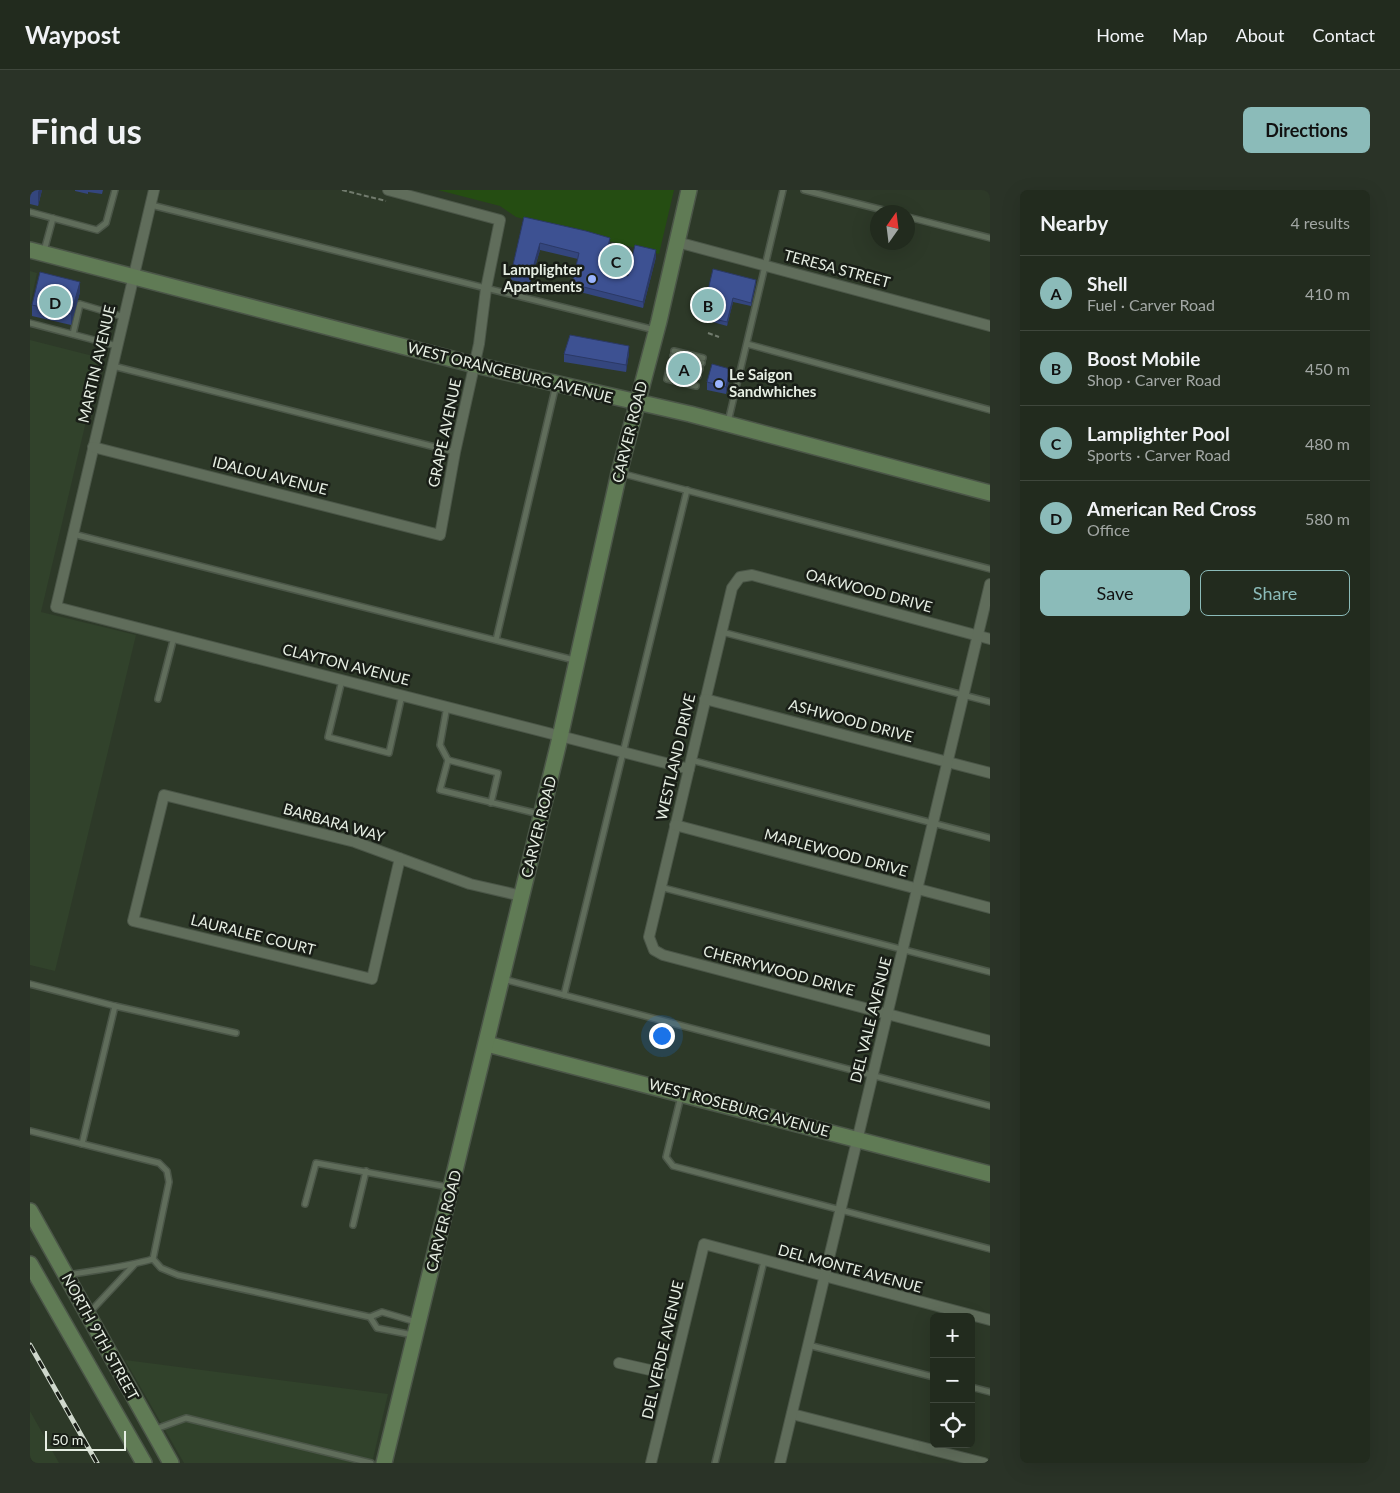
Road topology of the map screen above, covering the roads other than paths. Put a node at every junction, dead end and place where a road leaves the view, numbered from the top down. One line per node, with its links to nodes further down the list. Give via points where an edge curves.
1 (115, 190): 10 (lane, via 106,223 97,230)
2 (154, 190): 7 (street, MARTIN AVENUE)
3 (388, 190): 17 (street, GRAPE AVENUE, via 500,220)
4 (689, 190): 13 (street, CARVER ROAD)
5 (783, 190): 15 (lane)
6 (804, 190): 8 (lane)
7 (150, 205): 16 (street, MARTIN AVENUE); 17 (lane)
8 (870, 207)
9 (30, 212): 10 (lane)
10 (53, 218): 14 (lane)
11 (915, 219): 12 (lane)
12 (990, 238)
13 (677, 242): 15 (street, TERESA STREET); 21 (street, CARVER ROAD)
14 (36, 252): 16 (street, WEST ORANGEBURG AVENUE)
15 (766, 266): 20 (street, TERESA STREET); 23 (lane)
16 (133, 278): 18 (street, MARTIN AVENUE); 26 (street, WEST ORANGEBURG AVENUE)
17 (486, 289): 21 (lane); 26 (street, GRAPE AVENUE)
18 (124, 317): 22 (lane, via 80,304); 24 (street, MARTIN AVENUE)
19 (30, 323): 22 (lane)
20 (990, 326)
21 (656, 331): 32 (street, CARVER ROAD)
22 (73, 334): 24 (lane)
23 (747, 344): 33 (lane); 34 (lane)
24 (117, 346): 27 (street, MARTIN AVENUE)
25 (702, 360): 28 (lane, via 673,356)
26 (475, 365): 30 (street, WEST ORANGEBURG AVENUE); 36 (street, GRAPE AVENUE)
27 (113, 366): 35 (street, MARTIN AVENUE); 36 (lane)
28 (700, 369)
29 (698, 376): 31 (lane, via 669,369 667,379)
30 (556, 385): 32 (street, WEST ORANGEBURG AVENUE); 49 (lane)
31 (696, 386)
32 (637, 403): 34 (street, WEST ORANGEBURG AVENUE); 37 (street, CARVER ROAD)
33 (990, 410)
34 (727, 424): 39 (street, WEST ORANGEBURG AVENUE)
35 (93, 447): 40 (street, IDALOU AVENUE); 41 (street, MARTIN AVENUE)
36 (455, 452): 40 (street, GRAPE AVENUE)
37 (619, 473): 38 (lane); 50 (street, CARVER ROAD)
38 (687, 490): 42 (lane); 59 (lane)
39 (990, 493)
40 (440, 535)
41 (72, 539): 47 (street, CLAYTON AVENUE, via 56,607); 49 (lane)
42 (990, 569)
43 (740, 578): 45 (street, WESTLAND DRIVE, via 732,588); 46 (street, OAKWOOD DRIVE, via 752,575)
44 (990, 584): 46 (street, DEL VALE AVENUE)
45 (721, 632): 53 (lane); 55 (street, WESTLAND DRIVE)
46 (978, 636): 48 (street, OAKWOOD DRIVE); 53 (street, DEL VALE AVENUE)
47 (174, 637): 51 (street, CLAYTON AVENUE); 54 (lane)
48 (990, 639)
49 (496, 640): 50 (lane)
50 (579, 661): 58 (street, CARVER ROAD)
51 (342, 680): 52 (street, CLAYTON AVENUE); 52 (lane, via 328,737 389,753)
52 (402, 695): 57 (street, CLAYTON AVENUE)
53 (964, 696): 56 (lane); 61 (street, DEL VALE AVENUE)
54 (158, 699)
55 (705, 699): 61 (street, ASHWOOD DRIVE); 62 (street, WESTLAND DRIVE)
56 (990, 702)
57 (447, 706): 58 (street, CLAYTON AVENUE); 60 (lane, via 440,745)
58 (561, 735): 59 (street, CLAYTON AVENUE); 66 (street, CARVER ROAD)
59 (622, 751): 62 (street, CLAYTON AVENUE); 80 (lane)
60 (448, 760): 65 (lane, via 498,773); 65 (lane, via 440,790)
61 (949, 762): 63 (street, ASHWOOD DRIVE); 67 (street, DEL VALE AVENUE)
62 (690, 764): 67 (lane); 68 (street, WESTLAND DRIVE)
63 (990, 773)
64 (164, 794): 70 (street, BARBARA WAY, via 355,842); 70 (street, LAURALEE COURT, via 133,921 372,979)
65 (491, 803): 66 (lane)
66 (542, 815): 73 (street, CARVER ROAD)
67 (934, 824): 69 (lane); 72 (street, DEL VALE AVENUE)
68 (675, 825): 71 (street, WESTLAND DRIVE); 72 (street, MAPLEWOOD DRIVE)
69 (990, 838)
70 (400, 858): 73 (street, BARBARA WAY, via 470,884)
71 (660, 887): 75 (street, WESTLAND DRIVE, via 649,931); 76 (lane)
72 (918, 890): 74 (street, MAPLEWOOD DRIVE); 76 (street, DEL VALE AVENUE)
73 (522, 896): 78 (street, CARVER ROAD)
74 (990, 908)
75 (652, 946): 82 (street, CHERRYWOOD DRIVE, via 663,956)
76 (904, 949): 77 (lane); 82 (street, DEL VALE AVENUE)
77 (990, 972)
78 (502, 979): 80 (lane); 85 (street, CARVER ROAD)
79 (30, 984): 81 (lane)
80 (564, 995): 86 (lane)
81 (115, 1006): 83 (lane); 91 (lane)
82 (888, 1016): 84 (street, CHERRYWOOD DRIVE); 86 (street, DEL VALE AVENUE)
83 (236, 1033)
84 (990, 1041)
85 (487, 1044): 87 (street, WEST ROSEBURG AVENUE); 94 (street, CARVER ROAD)
86 (874, 1075): 88 (lane); 90 (street, DEL VALE AVENUE)
87 (682, 1094): 90 (street, WEST ROSEBURG AVENUE); 96 (lane, via 666,1156 673,1166)
88 (990, 1106)
89 (30, 1131): 91 (lane)
90 (858, 1140): 93 (street, WEST ROSEBURG AVENUE); 96 (street, DEL VALE AVENUE)
91 (82, 1144): 101 (lane, via 159,1163 167,1171 169,1182)
92 (366, 1171): 94 (lane); 95 (lane, via 316,1163); 98 (lane)
93 (990, 1174)
94 (452, 1188): 111 (street, CARVER ROAD)
95 (305, 1204)
96 (841, 1210): 100 (lane); 106 (street, DEL VALE AVENUE)
97 (30, 1211): 105 (street, NORTH 9TH STREET)
98 (353, 1225)
99 (704, 1244): 102 (street, DEL MONTE AVENUE); 114 (street, DEL VERDE AVENUE)
100 (990, 1249)
101 (153, 1259): 104 (lane); 109 (lane, via 161,1268 178,1275)
102 (764, 1261): 106 (street, DEL MONTE AVENUE); 125 (lane)
103 (30, 1264): 107 (street, NORTH 9TH STREET)
104 (134, 1265): 105 (lane); 108 (lane)
105 (66, 1276): 108 (street, NORTH 9TH STREET)
106 (823, 1278): 110 (street, DEL MONTE AVENUE); 112 (street, DEL VALE AVENUE)
107 (48, 1294): 108 (street, via 65,1310); 120 (street, NORTH 9TH STREET)
108 (88, 1315): 119 (street, NORTH 9TH STREET)
109 (370, 1317): 111 (lane, via 382,1312); 111 (lane, via 377,1328)
110 (990, 1320)
111 (417, 1329): 123 (street, CARVER ROAD)
112 (808, 1345): 115 (lane); 118 (street, DEL VALE AVENUE)
113 (619, 1363): 114 (street)
114 (672, 1375): 124 (street, DEL VERDE AVENUE)
115 (930, 1376)
116 (975, 1388): 117 (lane)
117 (990, 1392)
118 (792, 1414): 126 (street, DEL VALE AVENUE); 127 (street)
119 (152, 1430): 121 (street, NORTH 9TH STREET); 122 (lane, via 186,1418)
120 (144, 1463)
121 (171, 1463)
122 (371, 1463)
123 (384, 1463)
124 (651, 1463)
125 (715, 1463)
126 (780, 1463)
127 (984, 1463)

